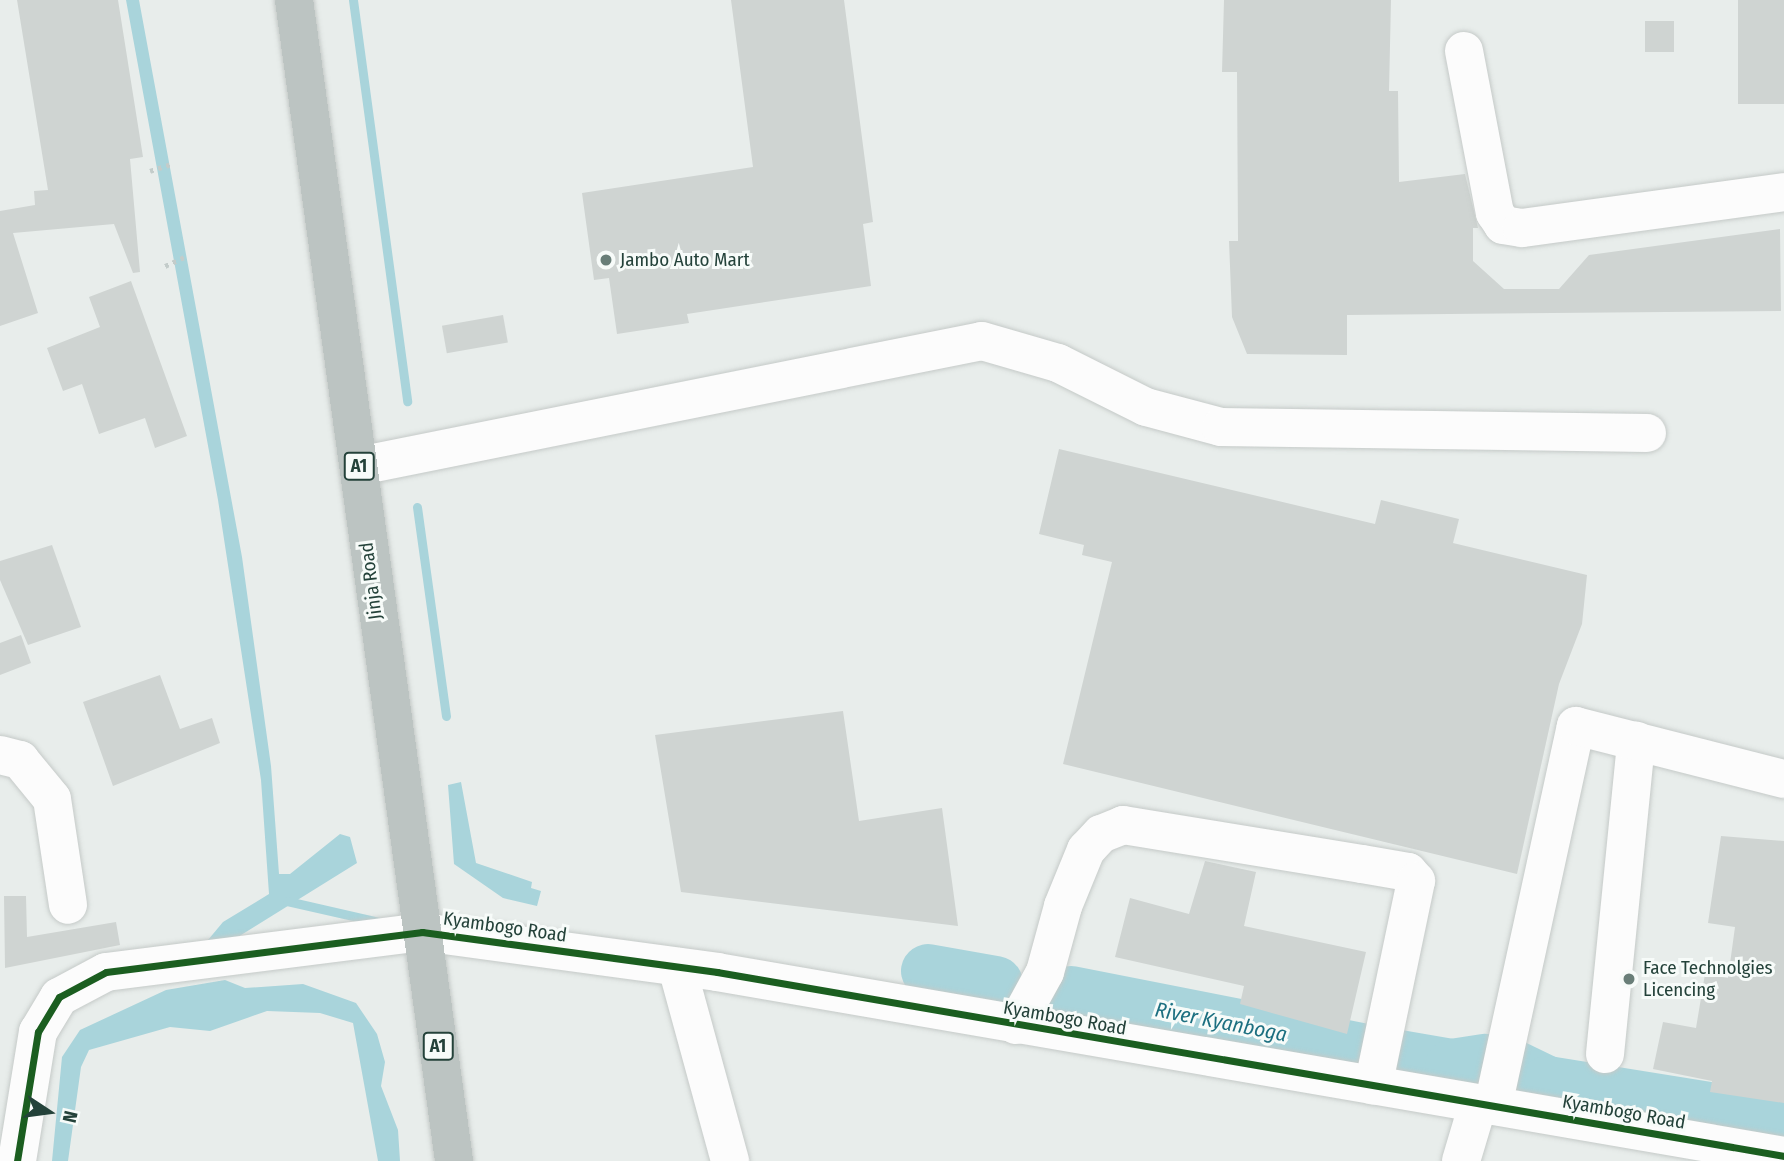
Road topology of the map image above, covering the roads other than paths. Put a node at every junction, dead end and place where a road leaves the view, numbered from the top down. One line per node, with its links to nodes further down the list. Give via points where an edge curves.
1 (294, 0): 5 (highway, Jinja Road / A1)
2 (1464, 51): 3 (street, via 1495,213 1503,225 1522,228)
3 (1784, 192)
4 (1647, 433): 5 (street, via 1221,426 1146,407 1058,363 982,341)
5 (359, 466): 10 (highway, Jinja Road / A1)
6 (1636, 741): 8 (street); 13 (street); 15 (street, via 1576,726)
7 (0, 755): 9 (street, via 20,760 52,799)
8 (1784, 779)
9 (68, 905)
10 (422, 932): 11 (street, Kyambogo Road); 17 (street, Kyambogo Road, via 106,972 59,997 37,1032); 18 (highway, Jinja Road / A1)
11 (677, 967): 12 (street, Kyambogo Road); 19 (street)
12 (1016, 1025): 14 (street, Kyambogo Road); 14 (street, via 1045,972 1063,906 1086,850 1101,834 1123,825 1396,870 1416,881 1416,901)
13 (1605, 1054)
14 (1373, 1086): 15 (street, Kyambogo Road)
15 (1485, 1105): 16 (street, Kyambogo Road); 20 (street)
16 (1784, 1156)
17 (17, 1161)
18 (454, 1161)
19 (730, 1161)
20 (1461, 1161)

